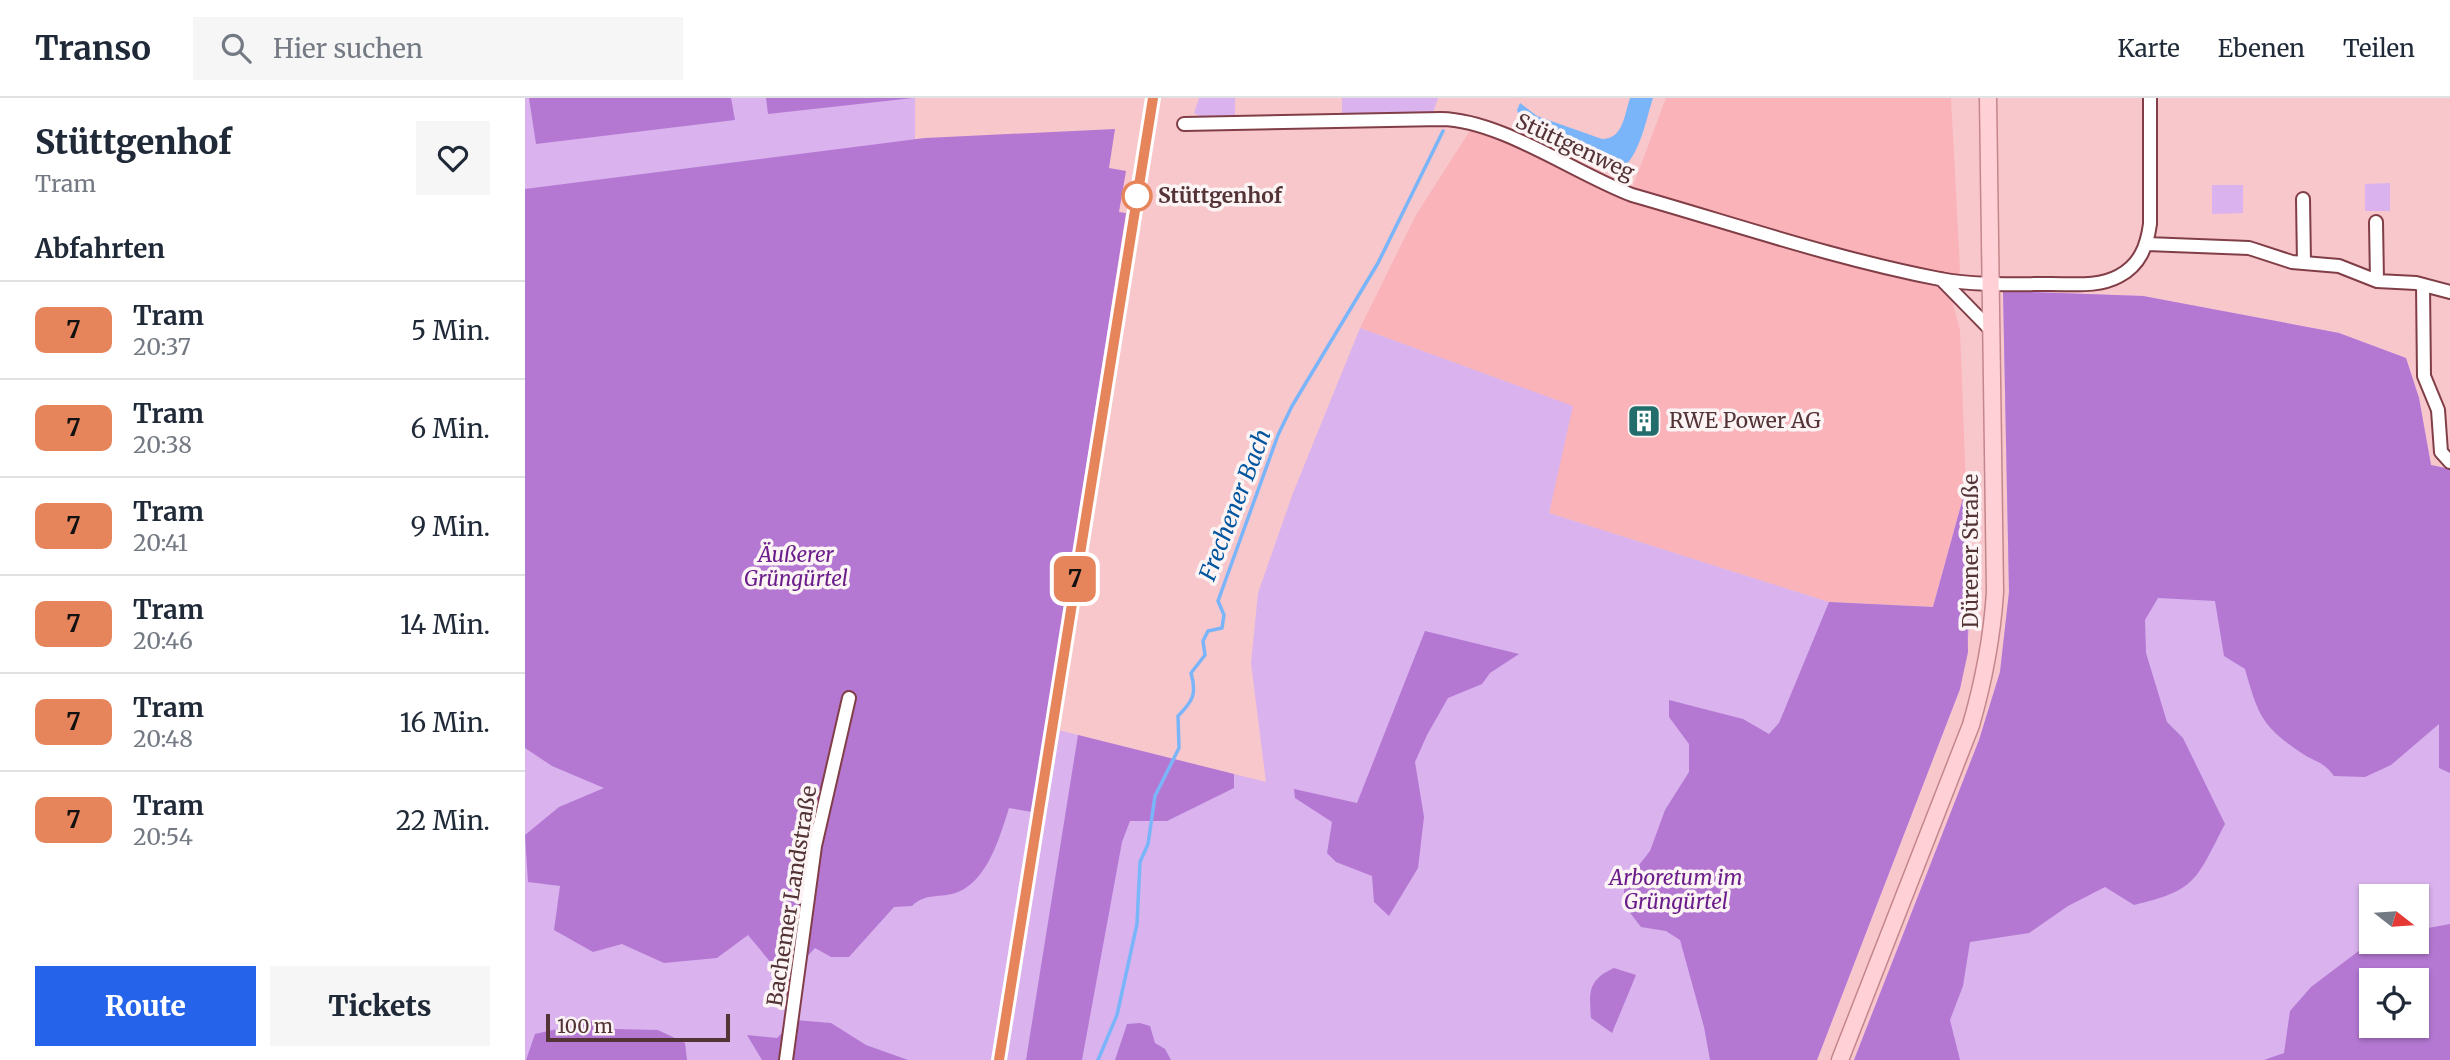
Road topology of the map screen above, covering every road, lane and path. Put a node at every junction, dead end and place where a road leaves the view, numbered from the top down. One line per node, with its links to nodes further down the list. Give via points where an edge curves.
1 (1988, 98): 10 (main road, Dürener Straße)
2 (2150, 98): 6 (street)
3 (1184, 124): 8 (street, Stüttgenweg, via 1444,119 1494,130 1632,195)
4 (2303, 200): 7 (street)
5 (2376, 222): 9 (street)
6 (2147, 244): 7 (street, via 2249,248); 10 (street, Stüttgenweg, via 2138,261 2119,276 2097,284)
7 (2304, 264): 9 (street, via 2330,264)
8 (1941, 279): 10 (street, Stüttgenweg); 13 (street)
9 (2378, 281): 11 (street)
10 (1989, 284): 13 (main road, Dürener Straße)
11 (2423, 285): 12 (street); 14 (street, via 2424,376 2438,410 2441,453)
12 (2450, 292)
13 (1990, 329): 17 (main road, Dürener Straße, via 1995,592 1986,674 1971,725)
14 (2450, 462)
15 (849, 698): 16 (street, Bachemer Landstraße, via 815,846)
16 (786, 1060)
17 (1840, 1060)

